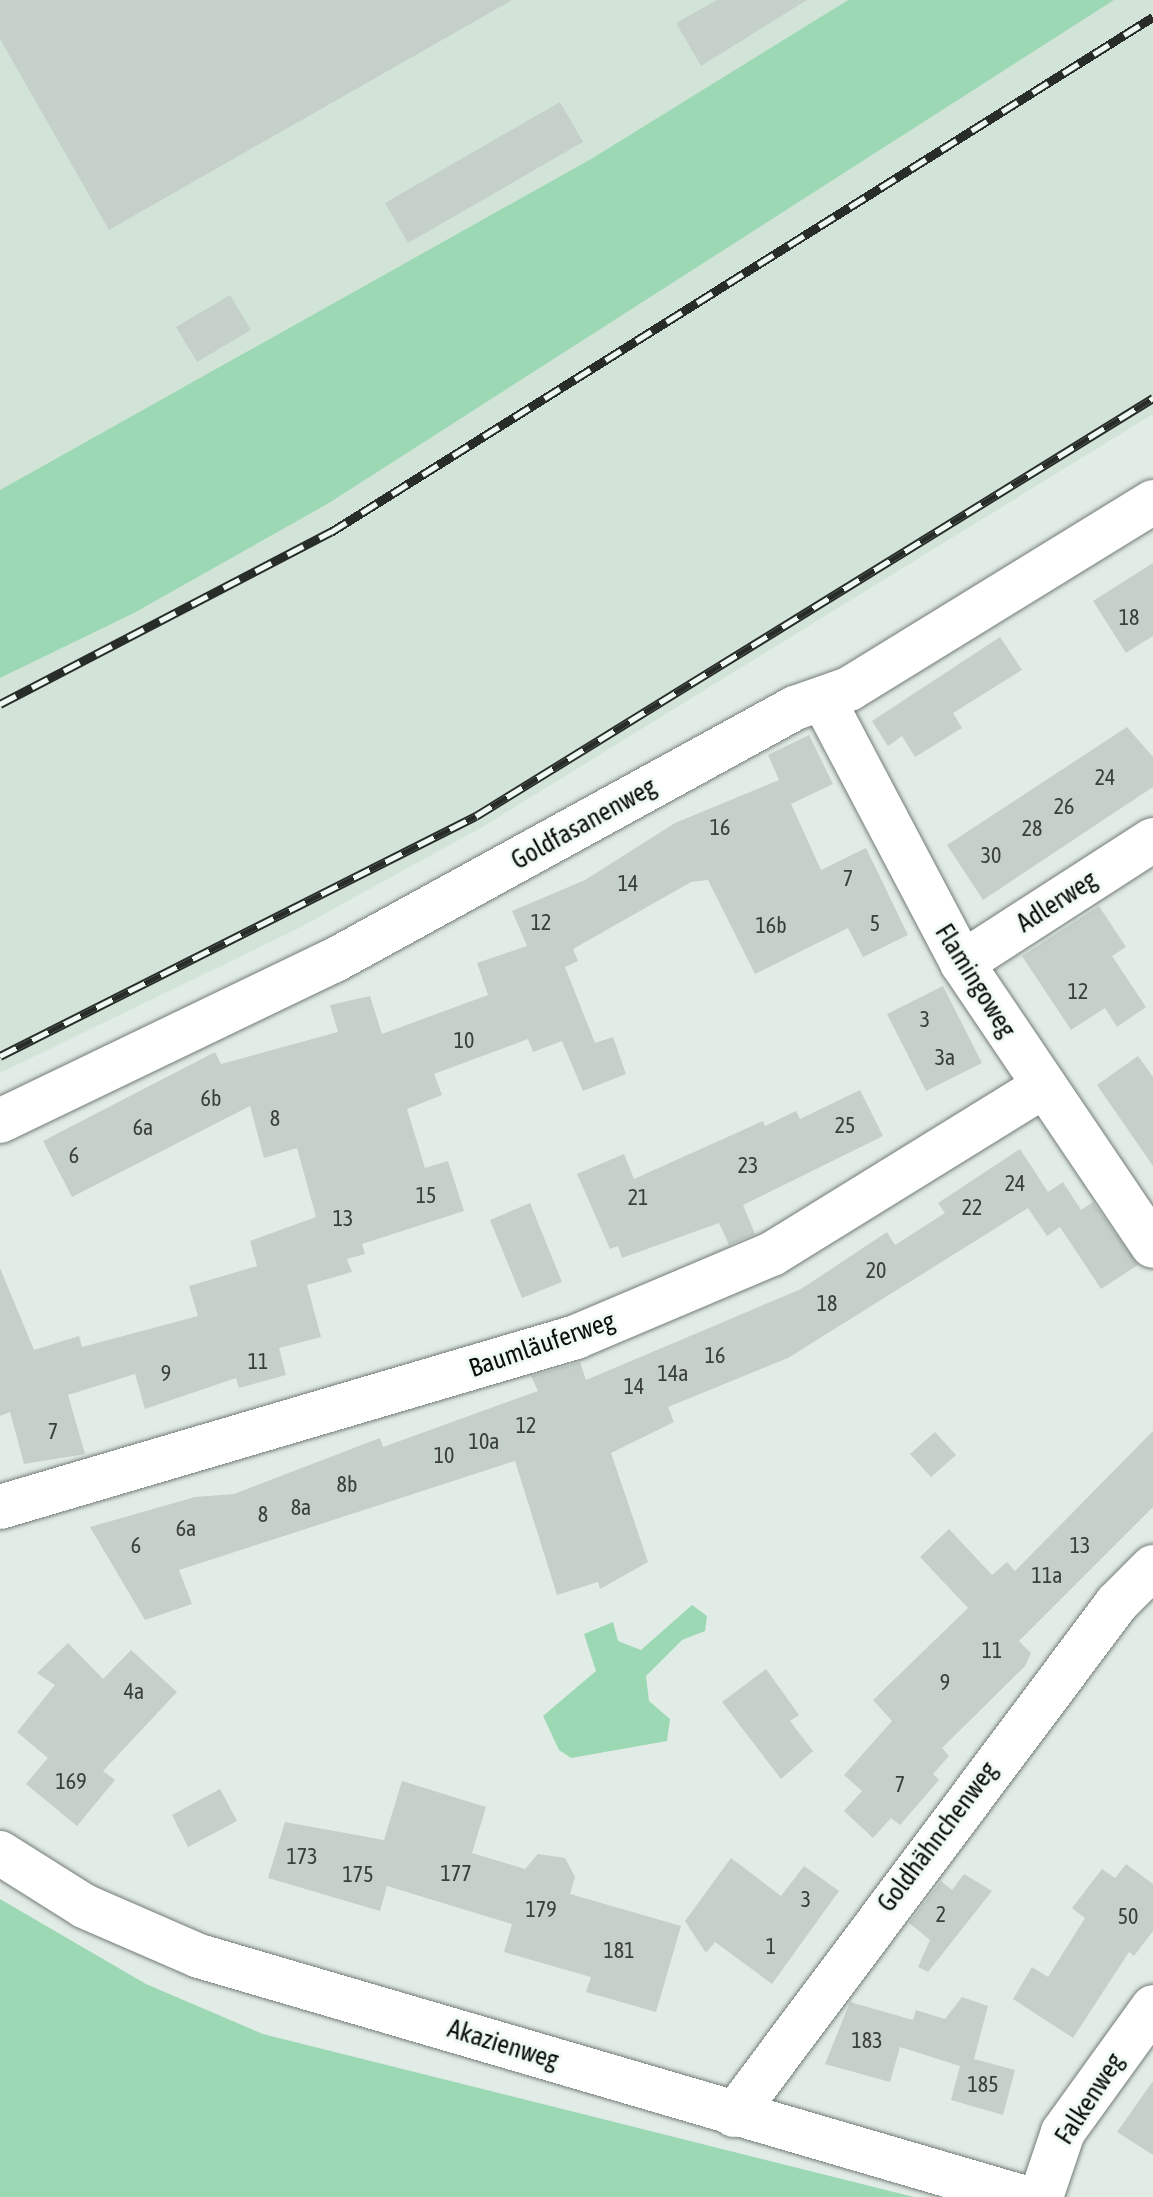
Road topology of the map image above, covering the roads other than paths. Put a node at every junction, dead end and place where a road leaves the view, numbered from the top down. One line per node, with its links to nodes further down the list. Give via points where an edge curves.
1 (1153, 502): 2 (street, Goldfasanenweg)
2 (824, 701): 4 (street, Flamingoweg); 6 (street, Goldfasanenweg, via 795,708 333,961)
3 (1153, 840): 4 (street, Adlerweg)
4 (962, 963): 5 (street, Flamingoweg)
5 (1042, 1087): 7 (street, Flamingoweg); 8 (street, Baumläuferweg, via 772,1254 576,1337)
6 (0, 1121)
7 (1153, 1246)
8 (0, 1507)
9 (1153, 1567): 12 (street, Goldhähnchenweg, via 1117,1603)
10 (0, 1853): 12 (street, Akazienweg, via 84,1906 199,1956)
11 (1153, 2007): 14 (street, Falkenweg, via 1063,2132)
12 (734, 2115): 13 (street, Akazienweg)
13 (1022, 2197)
14 (1041, 2197)

